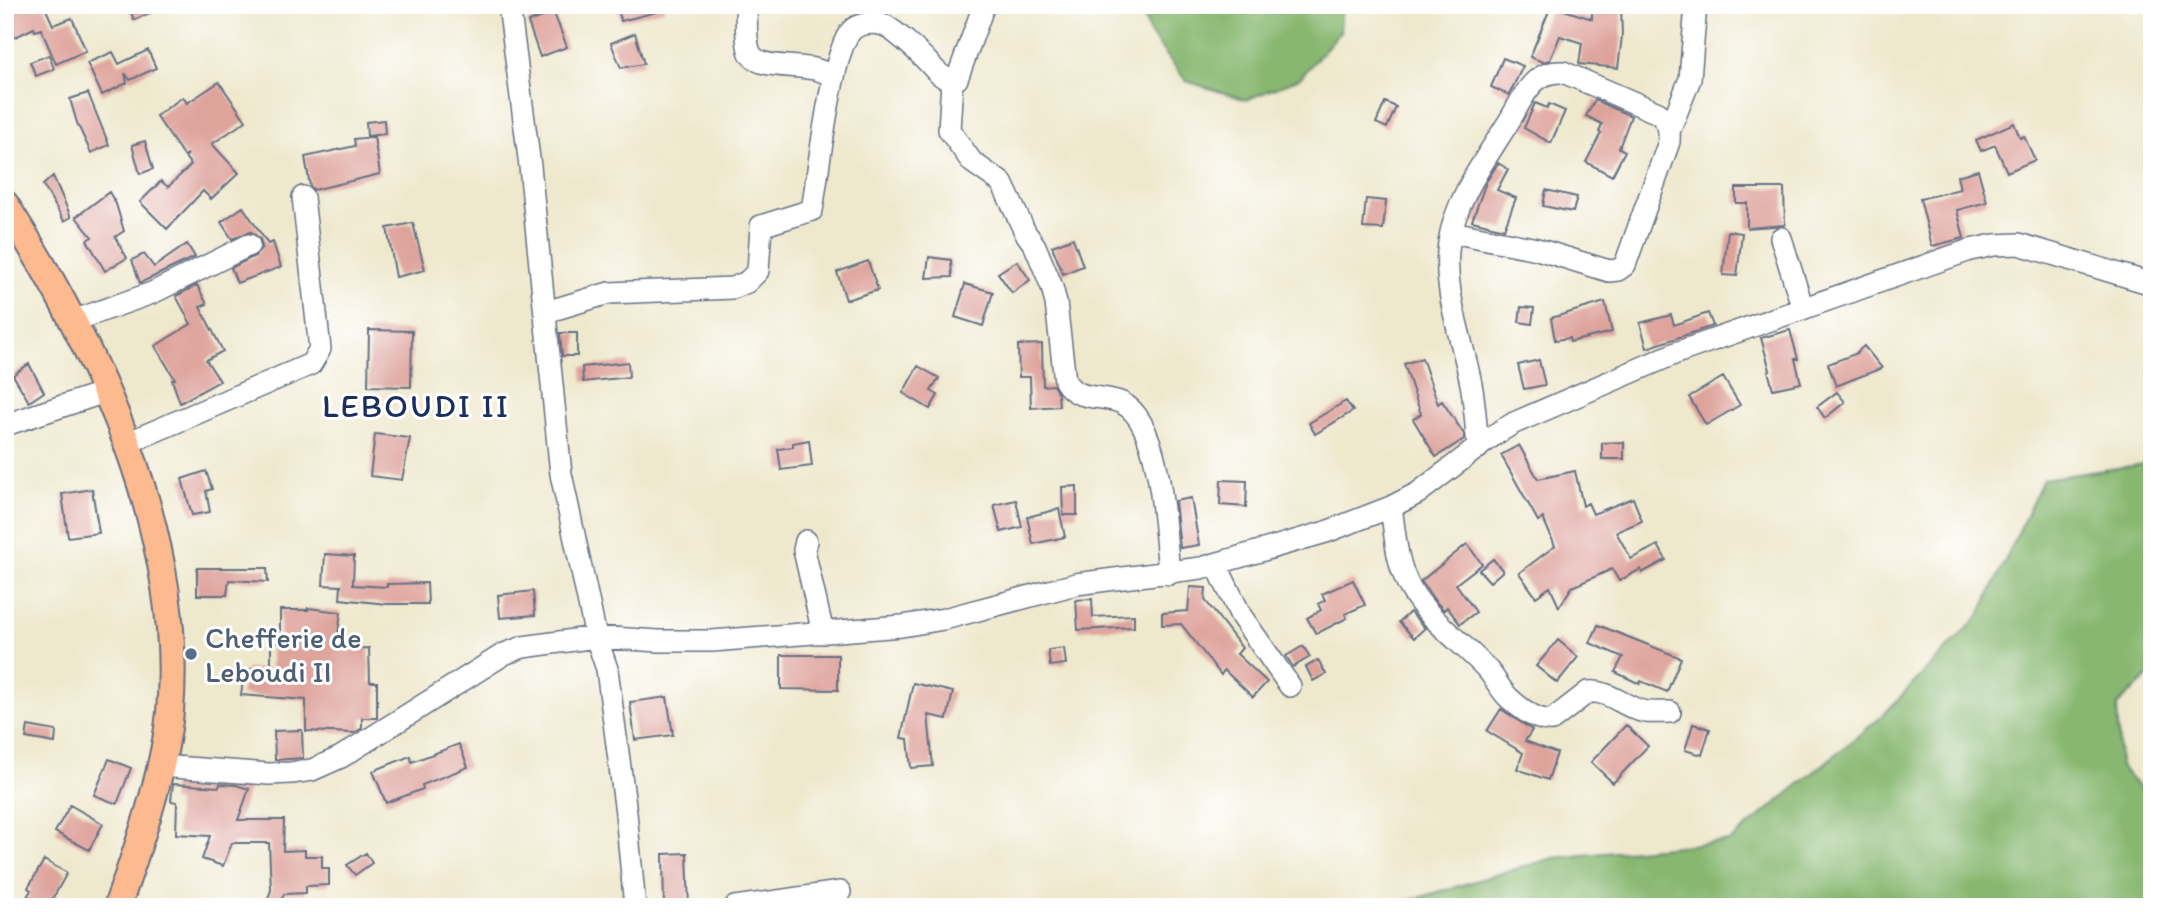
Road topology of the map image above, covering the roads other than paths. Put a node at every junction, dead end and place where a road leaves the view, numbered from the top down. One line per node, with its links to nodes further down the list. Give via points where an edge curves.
1 (509, 5): 16 (street)
2 (747, 5): 6 (street, via 749,52 755,59 828,73)
3 (984, 5): 7 (street, via 967,56 957,79)
4 (1696, 5): 8 (street, via 1690,79)
5 (870, 14): 6 (street, via 846,37); 7 (street)
6 (833, 79): 16 (street, via 812,210 761,226 758,271 747,282 733,288 609,293)
7 (951, 81): 25 (street, via 949,130 972,162 1002,183 1052,287 1065,381 1077,394 1132,409 1146,433 1157,467)
8 (1670, 130): 11 (street, via 1625,265 1619,270); 11 (street, via 1658,113 1563,72 1542,75 1532,82 1479,170)
9 (303, 197): 20 (street, via 320,349 317,358 274,382)
10 (5, 204): 17 (main road)
11 (1452, 232): 21 (street, via 1448,268 1472,386)
12 (1781, 238): 15 (street)
13 (249, 245): 17 (street, via 152,293)
14 (2152, 284): 15 (street, via 2019,244 1994,245)
15 (1803, 309): 21 (street, via 1676,353 1514,423)
16 (546, 312): 27 (street, via 561,474)
17 (73, 321): 18 (main road)
18 (105, 392): 19 (street); 20 (main road)
19 (5, 425)
20 (125, 444): 30 (main road, via 158,550 169,614 172,672)
21 (1478, 448): 22 (street, via 1418,493)
22 (1391, 507): 24 (street, via 1326,533); 29 (street, via 1397,551 1410,588 1517,705 1541,720 1552,720 1593,691 1638,710)
23 (806, 541): 26 (street, via 804,550)
24 (1216, 564): 25 (street); 28 (street, via 1241,616)
25 (1169, 574): 26 (street, via 1076,584 944,619)
26 (823, 633): 27 (street, via 712,641)
27 (596, 637): 30 (street, via 503,654 313,770 269,774); 33 (street, via 607,669)
28 (1290, 686)
29 (1670, 712)
30 (160, 766): 32 (main road)
31 (840, 892): 34 (street)
32 (117, 907)
33 (635, 907)
34 (735, 907)

